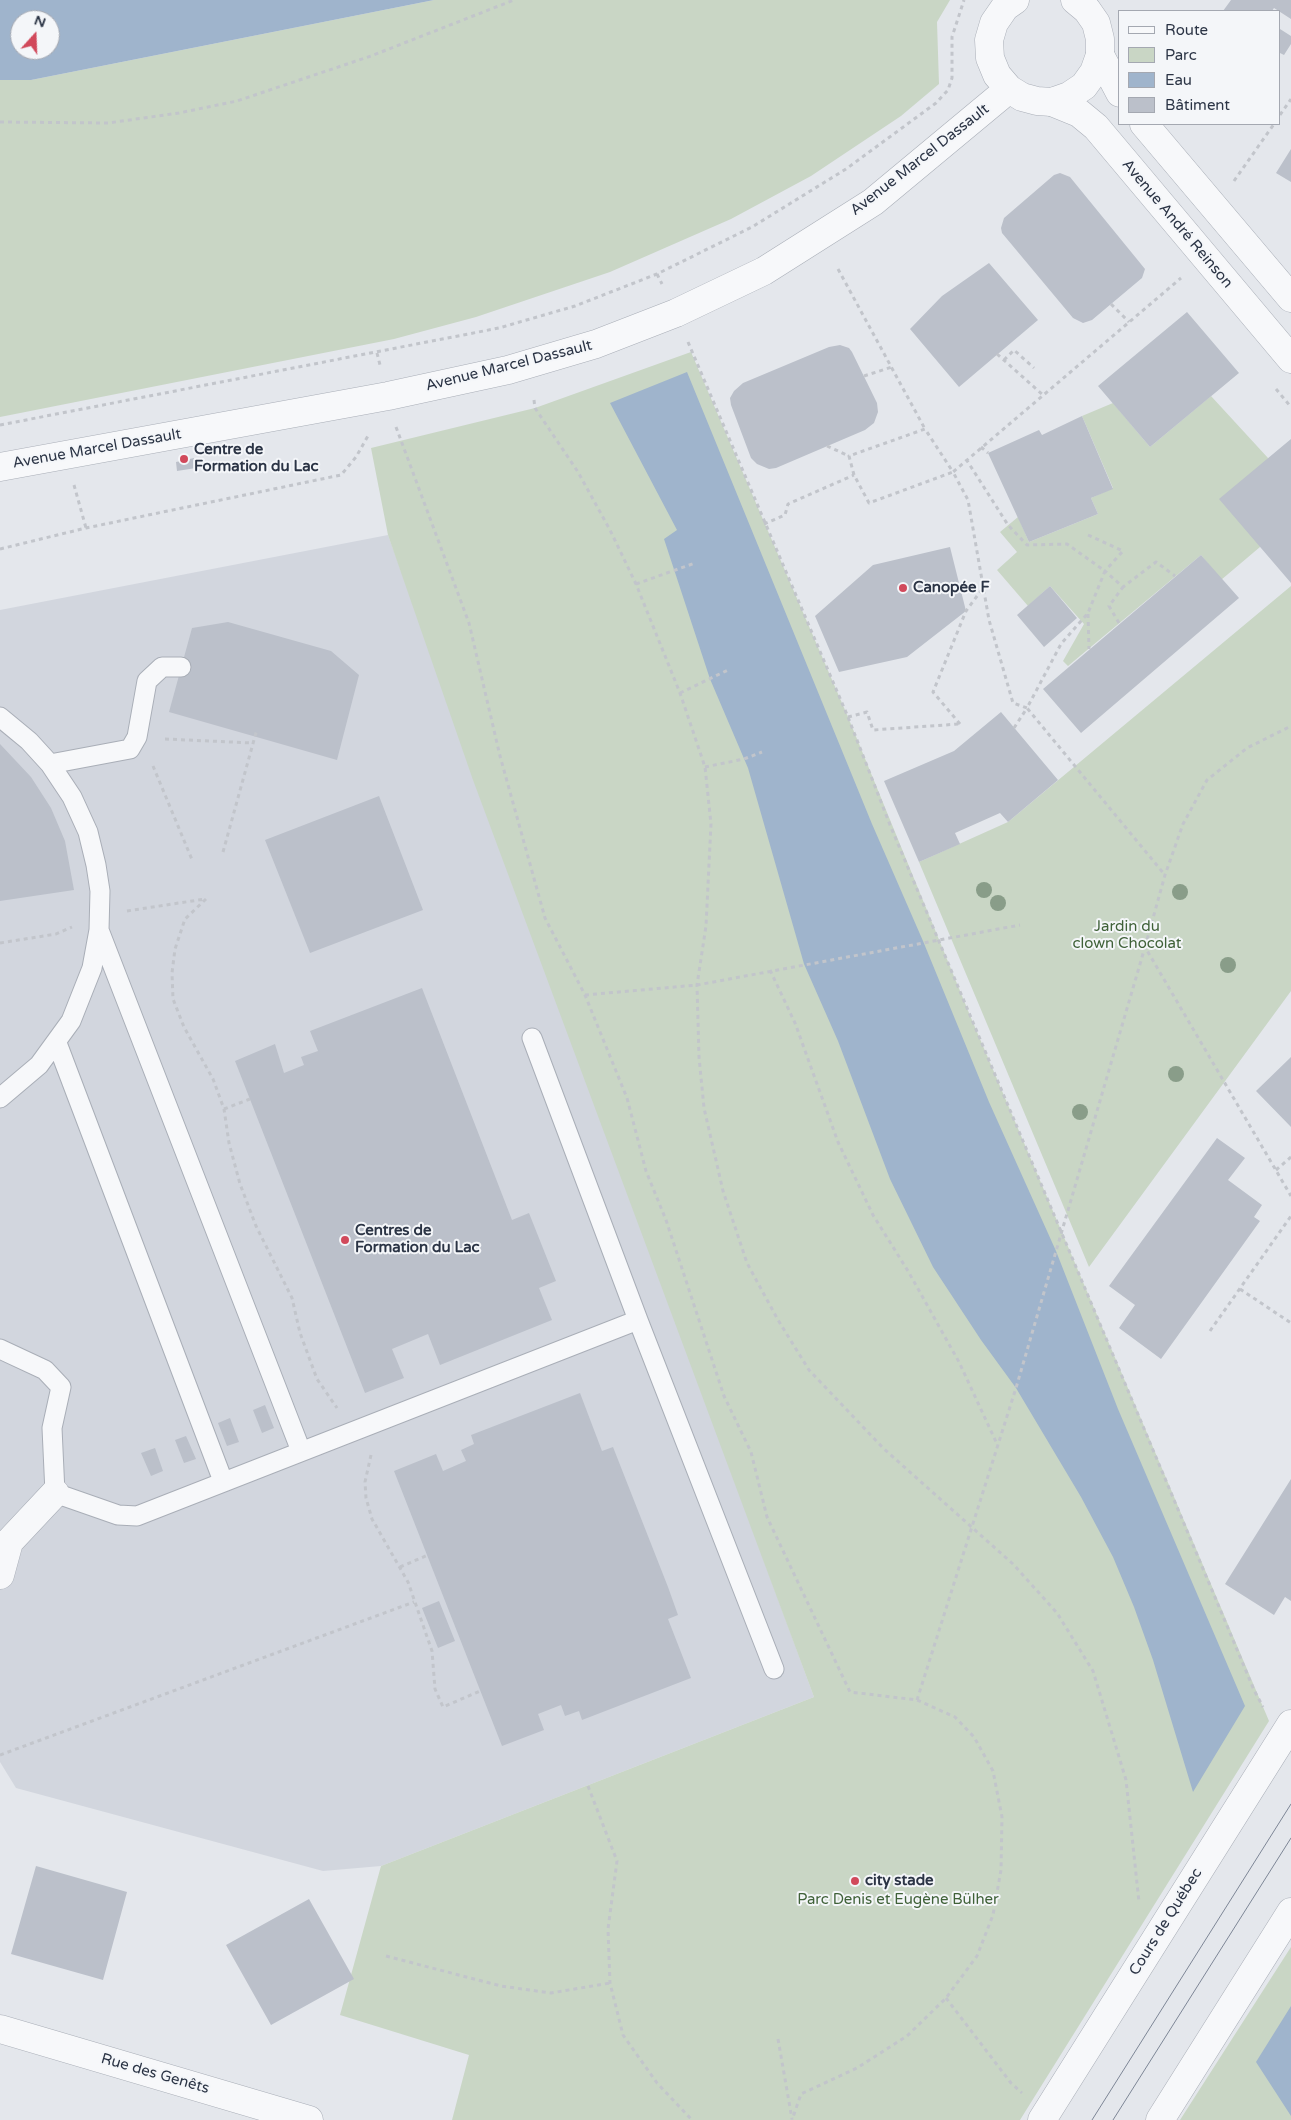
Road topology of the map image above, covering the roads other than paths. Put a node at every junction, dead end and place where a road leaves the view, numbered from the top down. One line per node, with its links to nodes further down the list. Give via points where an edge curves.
1 (1015, 0): 4 (street, via 994,23 989,40 990,58 997,75)
2 (1085, 3): 3 (street, via 1096,23)
3 (1100, 55): 5 (street); 6 (street, via 1084,86)
4 (1009, 89): 6 (street, Avenue André Reinson, via 1022,97); 10 (street, Avenue Marcel Dassault, via 873,202 764,270 676,313 596,344 508,370 388,396)
5 (1118, 89)
6 (1052, 102): 9 (street, Avenue André Reinson, via 1079,113 1096,127)
7 (1145, 125): 8 (street)
8 (1291, 298)
9 (1291, 360)
10 (0, 467)
11 (181, 667): 13 (lane, via 162,667 147,680 136,740 130,749)
12 (0, 717): 13 (lane)
13 (50, 764): 14 (lane, via 72,797 88,832 100,891)
14 (99, 930): 16 (lane, via 83,996); 20 (lane)
15 (532, 1038): 18 (lane)
16 (57, 1044): 17 (lane, via 39,1065); 21 (lane)
17 (0, 1098)
18 (638, 1320): 20 (lane); 24 (lane)
19 (0, 1349): 22 (lane, via 45,1370 61,1387 52,1428)
20 (301, 1451): 21 (lane)
21 (223, 1481): 22 (lane, via 136,1516 118,1516)
22 (55, 1493): 23 (street, via 8,1542)
23 (0, 1575)
24 (774, 1669)
25 (1285, 1734): 28 (street, Cours de Québec)
26 (1291, 1912): 30 (street)
27 (0, 2029): 29 (street, Rue des Genêts)
28 (1044, 2116)
29 (309, 2120)
30 (1160, 2120)

